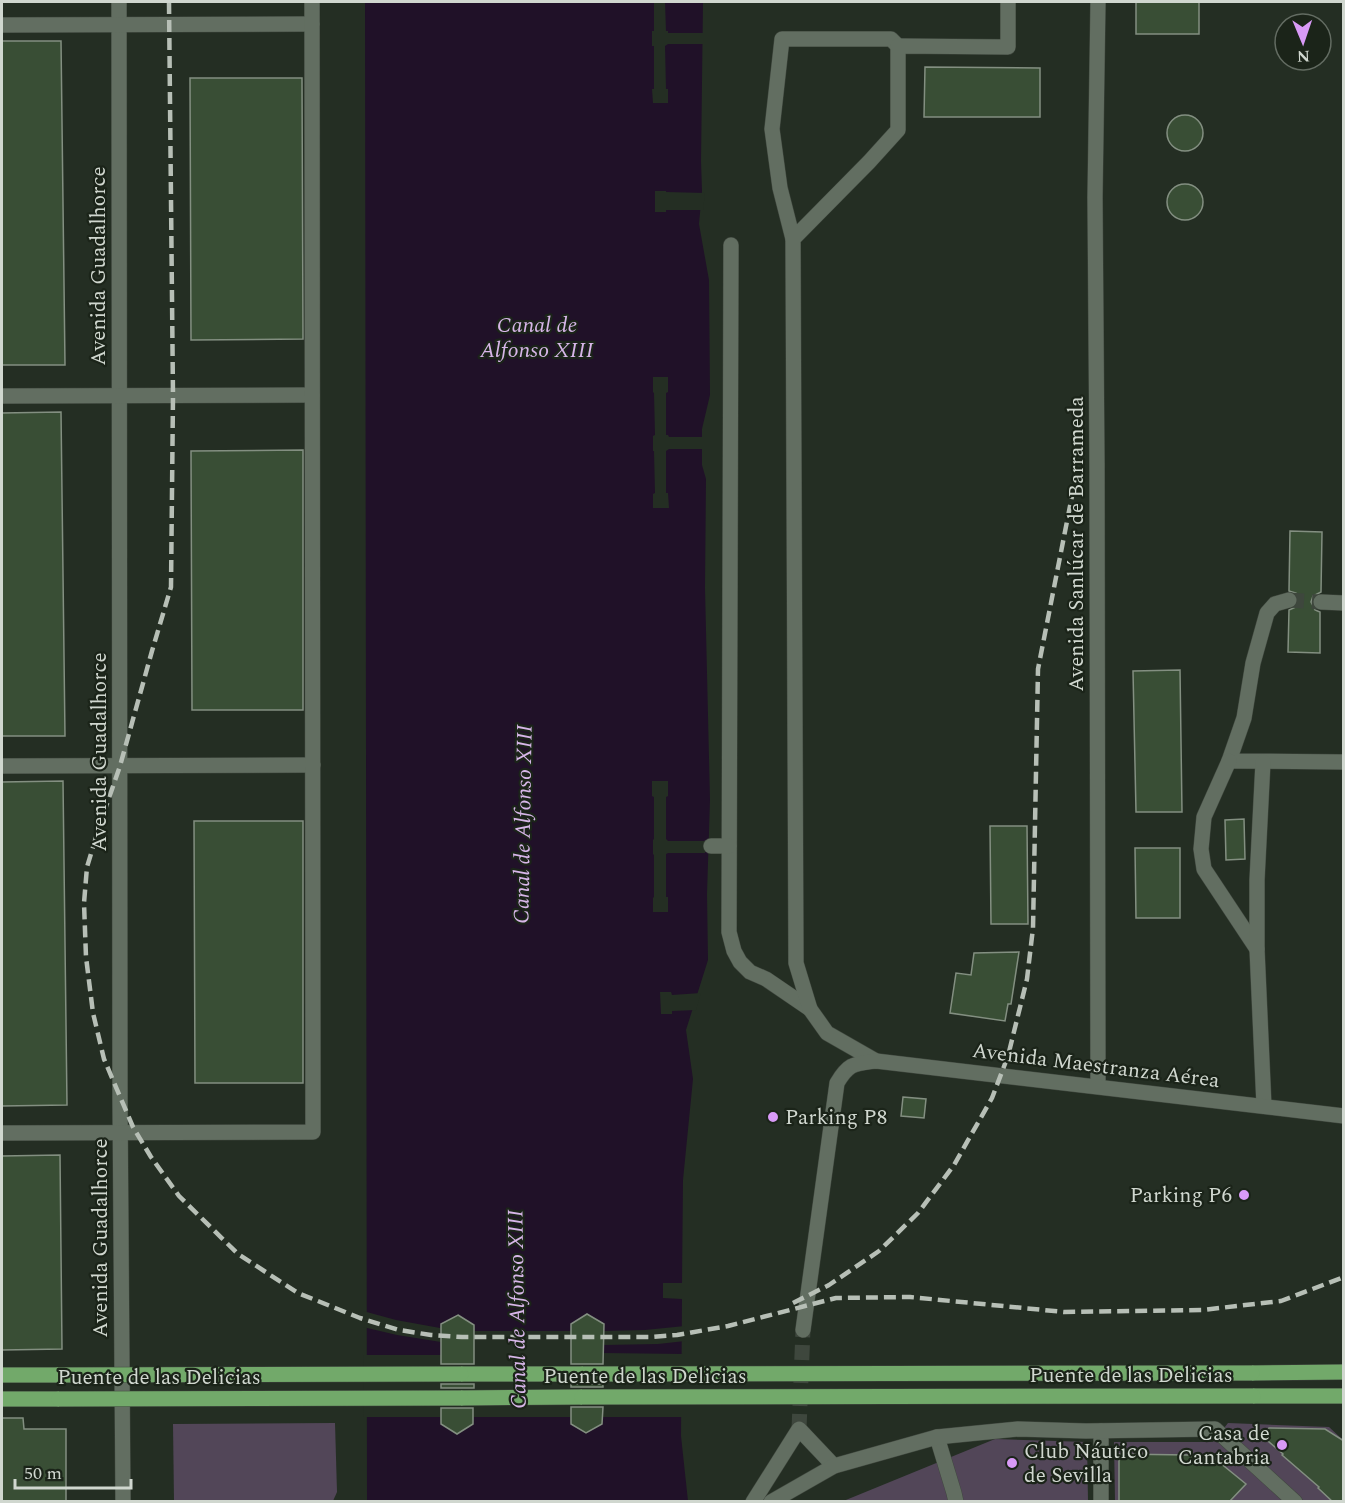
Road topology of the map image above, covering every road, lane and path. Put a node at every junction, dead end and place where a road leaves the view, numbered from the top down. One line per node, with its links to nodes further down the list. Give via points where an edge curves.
1 (119, 2): 7 (street, Avenida Guadalhorce)
2 (312, 2): 5 (street)
3 (1008, 2): 8 (street, via 1008,47)
4 (1098, 2): 28 (street, Avenida Sanlúcar de Barrameda)
5 (312, 24): 7 (street); 11 (street)
6 (2, 25): 7 (street)
7 (119, 25): 13 (street, Avenida Guadalhorce)
8 (898, 46): 9 (street, via 898,130); 9 (street, via 891,39 782,39 772,129 780,188)
9 (793, 239): 26 (street, via 796,963)
10 (731, 246): 24 (street)
11 (312, 395): 13 (street); 20 (street)
12 (2, 396): 13 (street)
13 (120, 396): 22 (street, Avenida Guadalhorce)
14 (1289, 600): 17 (street, via 1275,604 1267,613 1244,718)
15 (1321, 602): 16 (street)
16 (1344, 603)
17 (1229, 761): 18 (street); 25 (street, via 1204,818 1201,849 1204,869)
18 (1263, 762): 19 (street); 25 (street)
19 (1344, 762)
20 (313, 765): 22 (street); 31 (street, via 313,1132)
21 (2, 766): 22 (street)
22 (120, 766): 31 (street, Avenida Guadalhorce)
23 (711, 846): 24 (street)
24 (729, 846): 26 (street, via 729,932 734,951 750,972)
25 (1257, 950): 29 (street)
26 (810, 1009): 27 (street, via 827,1033)
27 (876, 1061): 28 (street, Avenida Maestranza Aérea); 33 (street, Avenida Maestranza Aérea, via 855,1064 837,1083)
28 (1098, 1086): 29 (street, Avenida Maestranza Aérea)
29 (1264, 1106): 30 (street, Avenida Maestranza Aérea)
30 (1344, 1116)
31 (120, 1132): 32 (street); 42 (street, Avenida Guadalhorce)
32 (2, 1133)
33 (803, 1330)
34 (1344, 1372): 35 (main road, Puente de las Delicias, bridge)
35 (2, 1375)
36 (1344, 1396): 37 (main road, Puente de las Delicias, bridge)
37 (2, 1399)
38 (1101, 1431): 39 (street, via 1018,1429); 41 (street, via 1215,1430); 46 (street)
39 (937, 1437): 40 (street); 45 (street)
40 (834, 1466): 43 (street, via 799,1429); 44 (street)
41 (1278, 1496): 47 (street)
42 (123, 1502)
43 (753, 1502)
44 (771, 1502)
45 (956, 1502)
46 (1101, 1502)
47 (1296, 1502)

